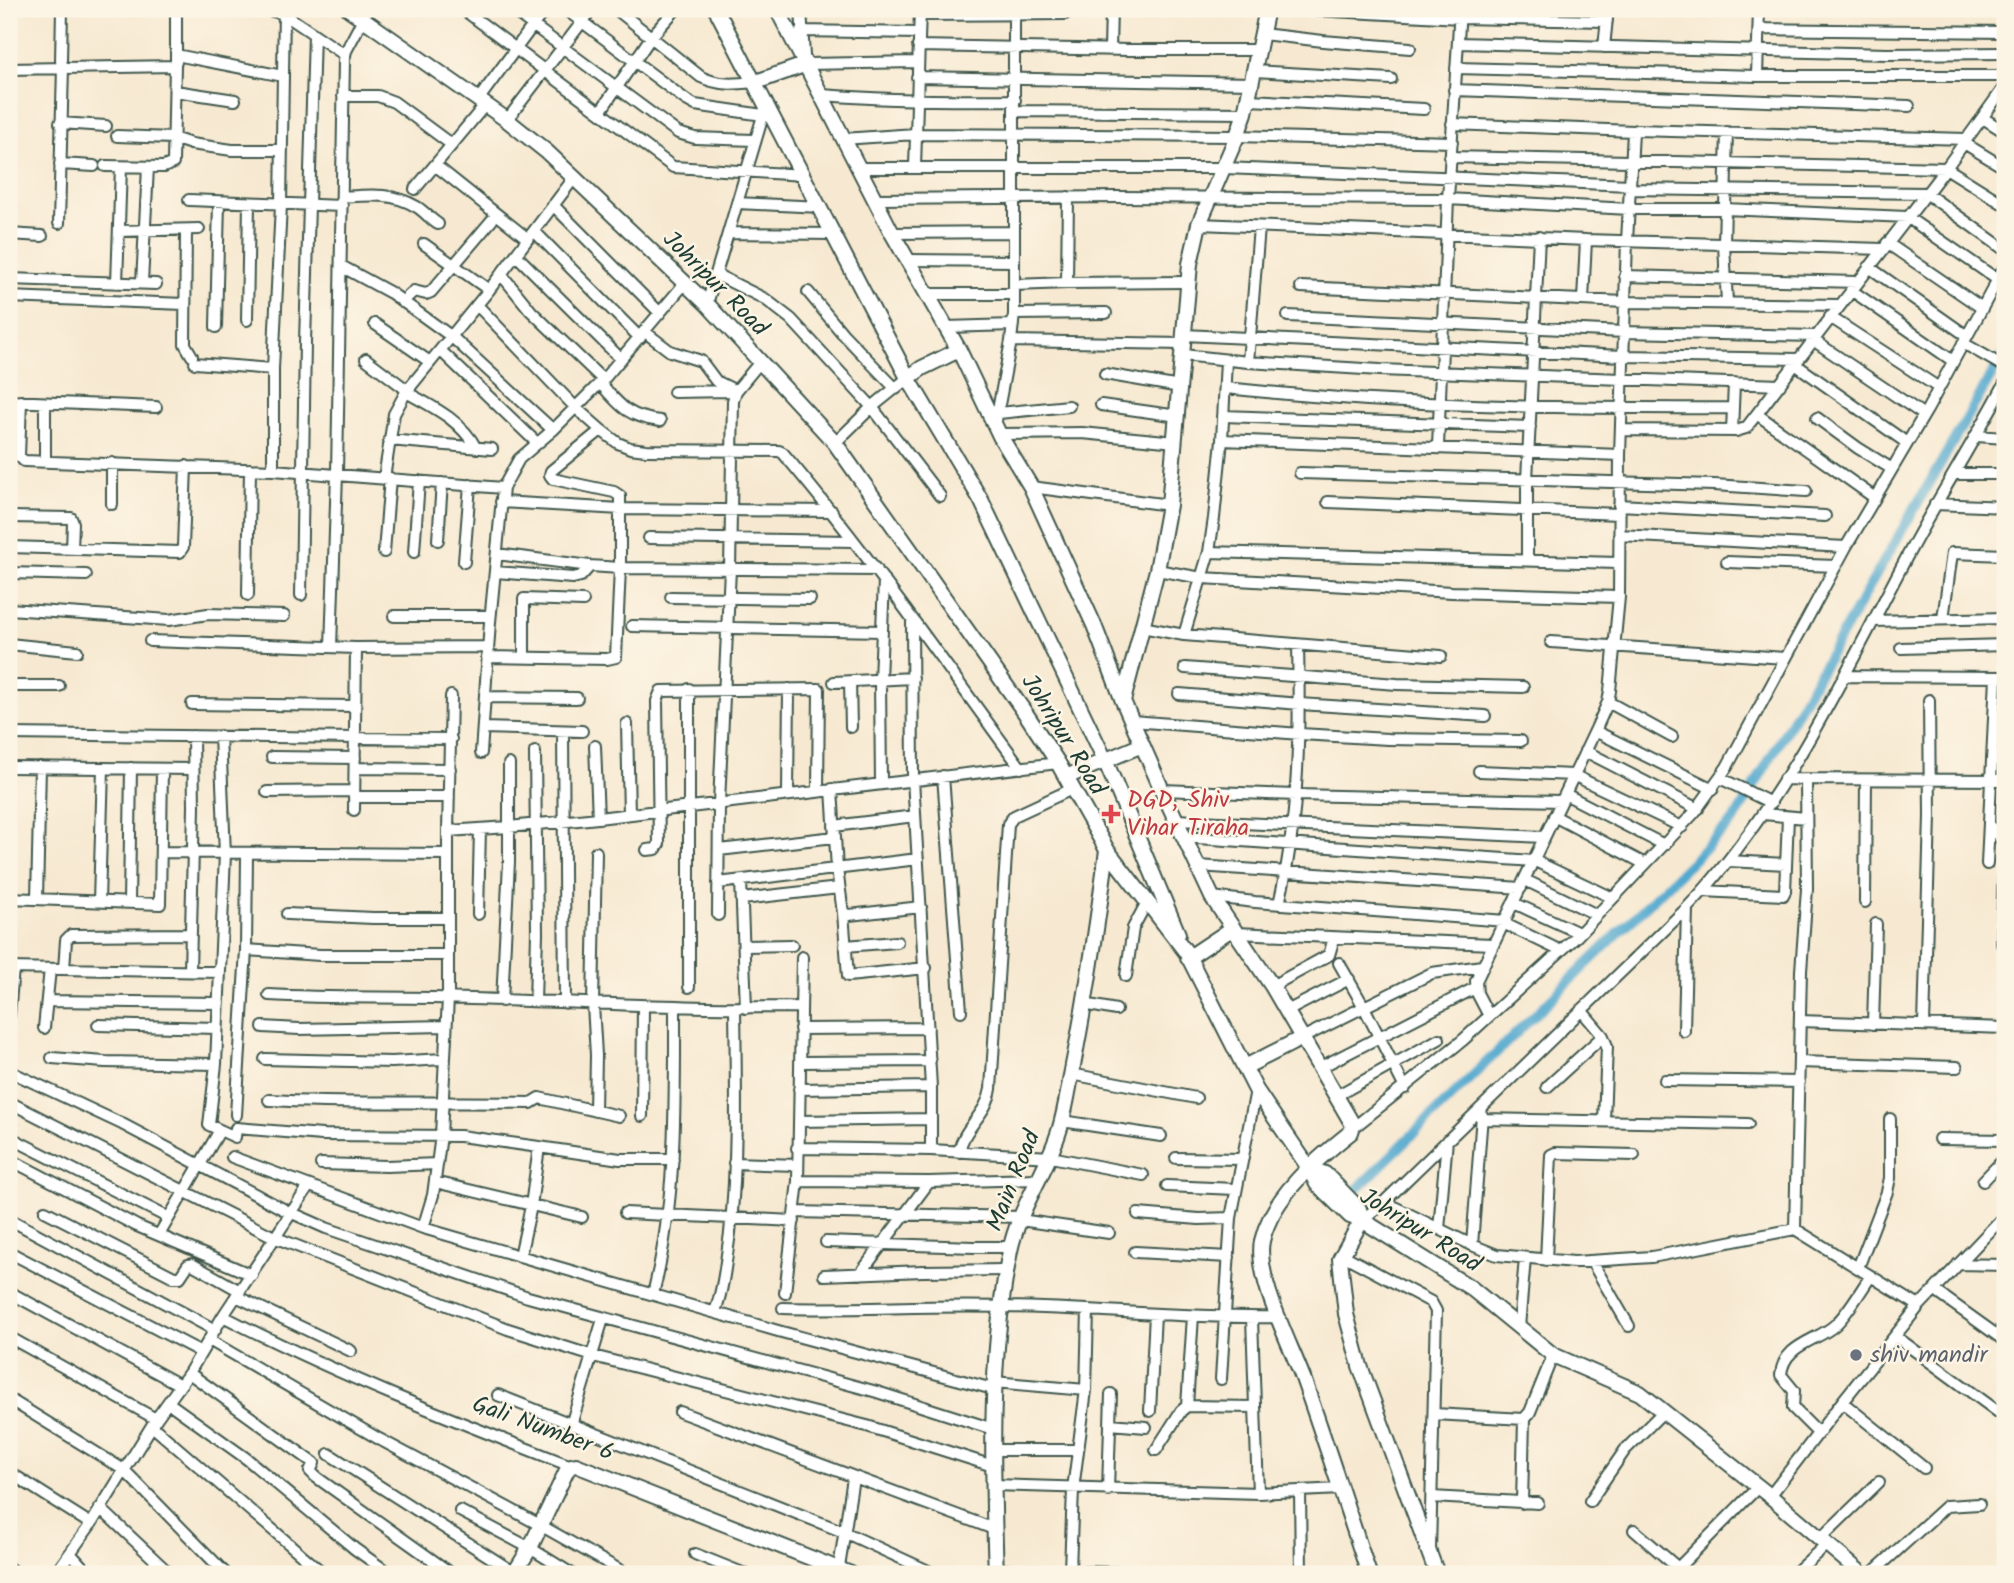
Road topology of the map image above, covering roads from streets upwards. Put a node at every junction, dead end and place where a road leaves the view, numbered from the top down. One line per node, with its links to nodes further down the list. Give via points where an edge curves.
1 (62, 9): 51 (street)
2 (176, 9): 47 (street)
3 (265, 9): 18 (street)
4 (349, 9): 25 (street, Johripur Road)
5 (511, 9): 27 (street)
6 (545, 9): 27 (street)
7 (565, 9): 26 (street)
8 (592, 9): 26 (street)
9 (616, 9): 34 (street)
10 (675, 9): 34 (street)
11 (716, 9): 62 (street)
12 (777, 9): 50 (street)
13 (801, 9): 29 (street)
14 (1111, 9): 42 (street)
15 (1267, 9): 33 (street)
16 (1296, 9): 23 (street)
17 (1759, 9): 28 (street)
18 (284, 11): 32 (street); 55 (street)
19 (919, 12): 20 (street); 31 (street)
20 (1014, 12): 22 (street); 38 (street)
21 (468, 13): 40 (street)
22 (1065, 14)
23 (1460, 14): 24 (street); 35 (street)
24 (1607, 15): 39 (street)
25 (363, 19): 46 (street); 71 (street, Johripur Road)
26 (582, 22): 36 (street); 48 (street)
27 (533, 24): 36 (street); 40 (street)
28 (1759, 29): 30 (street); 44 (street)
29 (801, 31): 31 (street); 50 (street)
30 (2005, 32)
31 (918, 33): 37 (street)
32 (314, 34): 46 (street); 129 (street)
33 (1262, 34): 41 (street); 43 (street)
34 (651, 37): 48 (street); 62 (street, via 713,83)
35 (1458, 43): 39 (street); 52 (street)
36 (563, 46): 54 (street); 63 (street)
37 (918, 46): 38 (street); 49 (street)
38 (1015, 46): 42 (street); 60 (street)
39 (1604, 47): 44 (street)
40 (516, 48): 54 (street); 71 (street)
41 (1410, 48)
42 (1110, 50): 43 (street)
43 (1259, 50): 59 (street)
44 (1759, 50): 45 (street); 56 (street)
45 (2005, 53)
46 (345, 55): 68 (street)
47 (176, 60): 51 (street); 55 (street); 65 (street)
48 (634, 61): 63 (street); 75 (street, via 695,105)
49 (917, 62): 50 (street); 58 (street)
50 (803, 64): 62 (street); 67 (street)
51 (63, 67): 53 (street); 80 (street)
52 (1456, 68): 56 (street); 64 (street)
53 (9, 69)
54 (545, 69): 77 (street); 79 (street)
55 (283, 76): 96 (street)
56 (1757, 76): 57 (street)
57 (2005, 76)
58 (917, 77): 60 (street); 70 (street)
59 (1254, 77): 60 (street); 61 (street); 73 (street)
60 (1015, 79): 72 (street)
61 (1391, 79)
62 (762, 80): 75 (street)
63 (617, 88): 77 (street); 92 (street, via 686,136)
64 (1454, 90): 74 (street); 81 (street)
65 (174, 91): 69 (street); 90 (street)
66 (2004, 92): 78 (street)
67 (822, 95): 70 (street); 91 (street)
68 (344, 96): 95 (street, via 378,96 394,102); 124 (street)
69 (235, 100)
70 (915, 101): 72 (street); 86 (street)
71 (481, 103): 79 (street, Johripur Road); 95 (street)
72 (1015, 105): 73 (street); 88 (street)
73 (1247, 106): 76 (street); 89 (street)
74 (1909, 106)
75 (765, 109): 92 (street); 111 (street)
76 (1424, 109)
77 (600, 112): 110 (street, via 673,167)
78 (1983, 118): 85 (street); 93 (street)
79 (507, 120): 112 (street, Johripur Road)
80 (60, 123): 82 (street); 100 (street)
81 (1452, 124): 83 (street); 94 (street)
82 (106, 126)
83 (1634, 131): 84 (street); 98 (street)
84 (1727, 132): 93 (street); 99 (street)
85 (2005, 132)
86 (915, 134): 88 (street); 91 (street); 104 (street)
87 (117, 136): 90 (street)
88 (1015, 136): 89 (street); 105 (street)
89 (1237, 136): 94 (street); 107 (street)
90 (173, 138): 96 (street, via 220,149); 103 (street, via 171,165)
91 (843, 139): 106 (street)
92 (754, 140): 110 (street)
93 (1965, 141): 108 (street); 109 (street)
94 (1451, 142): 97 (street)
95 (452, 145): 101 (street)
96 (282, 150): 128 (street)
97 (1450, 157): 98 (street); 113 (street)
98 (1631, 161): 99 (street); 114 (street)
99 (1727, 162): 108 (street); 116 (street)
100 (60, 163): 102 (street); 137 (street)
101 (435, 165): 115 (street); 151 (street)
102 (121, 166): 103 (street); 144 (street)
103 (148, 167): 143 (street)
104 (915, 167): 105 (street); 106 (street)
105 (1014, 167): 107 (street); 121 (street)
106 (858, 168): 120 (street)
107 (1224, 168): 113 (street); 119 (street)
108 (1946, 168): 117 (street); 131 (street)
109 (2005, 168)
110 (745, 172): 111 (street); 127 (street)
111 (804, 176): 132 (street)
112 (575, 177): 130 (street); 176 (street, Johripur Road)
113 (1449, 178): 114 (street); 123 (street)
114 (1630, 187): 116 (street); 133 (street)
115 (415, 189)
116 (1727, 189): 117 (street); 134 (street)
117 (1926, 193): 135 (street); 159 (street)
118 (1068, 197): 119 (street); 121 (street); 177 (street)
119 (1209, 198): 123 (street); 139 (street)
120 (875, 199): 121 (street); 147 (street)
121 (1014, 199): 145 (street)
122 (189, 200): 125 (street)
123 (1448, 200): 133 (street); 150 (street)
124 (342, 201): 129 (street); 138 (street, via 385,194 419,208); 164 (street)
125 (219, 202): 126 (street); 205 (street)
126 (249, 203): 128 (street); 202 (street)
127 (737, 203): 132 (street); 146 (street)
128 (281, 205): 129 (street); 230 (street)
129 (309, 205): 291 (street)
130 (554, 205): 151 (street); 197 (street)
131 (2005, 205)
132 (821, 207): 149 (street)
133 (1629, 209): 134 (street); 155 (street)
134 (1725, 209): 135 (street); 157 (street)
135 (1907, 218): 158 (street); 172 (street)
136 (492, 220): 163 (street)
137 (59, 223)
138 (438, 224)
139 (1199, 224): 140 (street); 173 (street)
140 (1259, 227): 150 (street); 212 (street)
141 (200, 229): 142 (street)
142 (186, 230): 143 (street); 192 (street)
143 (144, 231): 144 (street); 175 (street)
144 (119, 232): 174 (street)
145 (1014, 232): 147 (street); 162 (street)
146 (728, 233): 149 (street); 168 (street)
147 (892, 233): 161 (street)
148 (9, 234): 152 (street)
149 (835, 234): 234 (street)
150 (1446, 234): 153 (street); 185 (street)
151 (531, 235): 160 (street); 209 (street)
152 (42, 236)
153 (1539, 237): 154 (street); 187 (street)
154 (1586, 240): 155 (street); 188 (street)
155 (1627, 241): 157 (street); 169 (street)
156 (424, 244): 163 (street)
157 (1724, 244): 158 (street); 171 (street)
158 (1885, 246): 166 (street); 196 (street)
159 (2005, 250)
160 (516, 255): 167 (street); 222 (street)
161 (908, 260): 162 (street); 184 (street)
162 (1014, 261): 182 (street)
163 (453, 264): 181 (street); 189 (street, via 428,294 414,290)
164 (341, 266): 189 (street); 293 (street)
165 (2005, 266): 172 (street)
166 (1869, 267): 179 (street); 213 (street)
167 (501, 274): 181 (street); 236 (street)
168 (717, 275): 193 (street); 253 (street, via 782,310)
169 (1626, 276): 171 (street); 190 (street)
170 (9, 279): 174 (street)
171 (1725, 279): 179 (street); 191 (street)
172 (1998, 280): 196 (street)
173 (1186, 282): 177 (street); 215 (street)
174 (117, 283): 175 (street)
175 (142, 283): 178 (street)
176 (685, 283): 193 (street, Johripur Road); 197 (street)
177 (1067, 283): 182 (street)
178 (156, 284)
179 (1854, 286): 195 (street); 224 (street)
180 (1301, 287): 185 (street)
181 (489, 290): 194 (street)
182 (1014, 290): 184 (street); 201 (street)
183 (808, 292): 243 (street)
184 (927, 294): 206 (street)
185 (1445, 294): 187 (street); 204 (street)
186 (9, 297): 192 (street)
187 (1536, 298): 188 (street); 207 (street)
188 (1583, 300): 190 (street)
189 (402, 302): 210 (street)
190 (1625, 302): 191 (street); 208 (street)
191 (1727, 303): 195 (street)
192 (184, 304): 230 (street, via 186,344 193,360)
193 (707, 304): 226 (street, Johripur Road)
194 (477, 305): 210 (street); 255 (street)
195 (1839, 305): 200 (street)
196 (1982, 308): 213 (street)
197 (660, 313): 209 (street)
198 (1106, 313): 201 (street)
199 (1289, 316): 204 (street)
200 (1830, 317): 211 (street); 242 (street)
201 (1014, 319): 206 (street); 214 (street)
202 (247, 320)
203 (375, 324): 225 (street)
204 (1444, 324): 207 (street); 216 (street)
205 (215, 327)
206 (946, 327): 218 (street)
207 (1533, 328): 208 (street); 219 (street)
208 (1624, 332): 211 (street); 220 (street)
209 (642, 335): 222 (street); 245 (street, via 701,361 716,381)
210 (452, 337): 217 (street); 267 (street)
211 (1814, 338): 228 (street); 259 (street)
212 (1249, 339): 215 (street); 216 (street); 227 (street)
213 (1965, 339): 224 (street); 229 (street)
214 (1011, 341): 215 (street); 264 (street)
215 (1184, 345): 223 (street); 240 (street)
216 (1442, 348): 219 (street); 232 (street)
217 (440, 350): 225 (street); 276 (street)
218 (959, 350): 234 (street); 264 (street)
219 (1532, 351): 220 (street); 233 (street)
220 (1623, 356): 228 (street); 235 (street)
221 (366, 359): 244 (street)
222 (621, 359): 236 (street)
223 (1226, 360): 227 (street); 241 (street)
224 (1953, 361): 242 (street)
225 (430, 362): 244 (street)
226 (760, 362): 245 (street); 277 (street, Johripur Road)
227 (1248, 362): 232 (street)
228 (1797, 362): 239 (street); 278 (street)
229 (2002, 365)
230 (273, 369): 290 (street)
231 (1105, 373): 240 (street)
232 (1440, 373): 233 (street); 248 (street)
233 (1531, 375): 235 (street); 254 (street)
234 (908, 378): 243 (street); 429 (street, via 981,500)
235 (1622, 379): 237 (street); 257 (street)
236 (602, 382): 255 (street); 263 (street, via 627,412)
237 (1734, 383): 239 (street); 256 (street)
238 (2005, 383): 271 (street)
239 (1780, 385): 258 (street)
240 (1181, 387): 260 (street)
241 (1226, 388): 248 (street); 261 (street)
242 (1939, 388): 259 (street)
243 (896, 389): 253 (street)
244 (406, 391): 273 (street, via 394,414); 280 (street, via 467,432)
245 (736, 391): 246 (street); 282 (street)
246 (674, 392)
247 (15, 401): 249 (street); 285 (street, via 19,459)
248 (1439, 402): 254 (street); 265 (street)
249 (46, 403): 252 (street); 285 (street)
250 (1101, 405): 260 (street)
251 (1069, 406): 264 (street)
252 (156, 407)
253 (872, 407): 277 (street); 305 (street)
254 (1531, 407): 257 (street); 266 (street)
255 (576, 408): 267 (street); 268 (street)
256 (1733, 408): 257 (street); 270 (street)
257 (1622, 409): 269 (street)
258 (1758, 415): 270 (street, via 1746,428); 306 (street)
259 (1924, 415): 278 (street)
260 (1178, 416): 275 (street)
261 (1223, 416): 265 (street); 274 (street)
262 (1817, 418): 289 (street)
263 (660, 421)
264 (998, 424): 275 (street); 302 (street)
265 (1438, 426): 266 (street); 279 (street)
266 (1530, 428): 283 (street)
267 (553, 430): 276 (street)
268 (601, 430): 282 (street, via 631,448); 313 (street, via 550,475 618,494)
269 (1621, 430): 270 (street); 284 (street)
270 (1732, 431)
271 (1977, 436): 272 (street); 294 (street)
272 (2005, 438)
273 (389, 440): 280 (street); 296 (street)
274 (1222, 440): 279 (street); 329 (street)
275 (1176, 442): 311 (street)
276 (537, 443): 303 (street, via 519,459)
277 (835, 443): 431 (street, Johripur Road)
278 (1907, 443): 289 (street)
279 (1438, 447): 283 (street)
280 (477, 448): 281 (street)
281 (492, 449)
282 (733, 451): 314 (street); 316 (street, via 781,451)
283 (1529, 451): 284 (street); 297 (street)
284 (1620, 455): 299 (street)
285 (45, 461): 286 (street)
286 (112, 463): 287 (street); 309 (street)
287 (186, 466): 288 (street); 327 (street, via 180,552)
288 (250, 469): 290 (street); 348 (street)
289 (1892, 469): 306 (street)
290 (273, 470): 291 (street)
291 (303, 472): 293 (street); 347 (street)
292 (1300, 473): 297 (street)
293 (337, 474): 296 (street); 372 (street)
294 (1955, 474): 295 (street); 310 (street)
295 (2005, 474)
296 (387, 478): 298 (street); 330 (street)
297 (1527, 480): 299 (street); 317 (street)
298 (419, 481): 300 (street); 328 (street)
299 (1619, 482): 304 (street); 315 (street)
300 (442, 483): 301 (street); 323 (street)
301 (470, 485): 303 (street); 334 (street)
302 (1031, 487): 311 (street); 400 (street)
303 (503, 488): 307 (street)
304 (1806, 491)
305 (940, 496)
306 (1875, 498): 326 (street)
307 (501, 502): 313 (street); 331 (street)
308 (1328, 502): 317 (street)
309 (112, 504)
310 (1935, 504): 312 (street); 361 (street)
311 (1169, 505): 341 (street)
312 (2005, 507)
313 (621, 509): 314 (street); 339 (street)
314 (730, 510): 316 (street); 322 (street)
315 (1619, 510): 317 (street); 318 (street); 320 (street)
316 (832, 511): 324 (street)
317 (1526, 511): 333 (street)
318 (1825, 516)
319 (9, 517): 327 (street, via 71,518)
320 (1619, 535): 326 (street); 336 (street)
321 (649, 538): 322 (street)
322 (730, 539): 324 (street); 340 (street)
323 (438, 540)
324 (853, 541): 345 (street)
325 (9, 547): 327 (street)
326 (1846, 547): 338 (street)
327 (72, 549)
328 (414, 551)
329 (1209, 551): 333 (street); 346 (street)
330 (384, 552)
331 (497, 554): 337 (street); 342 (street)
332 (2005, 555): 360 (street, via 1952,553)
333 (1527, 560): 336 (street)
334 (464, 562)
335 (1727, 562): 338 (street)
336 (1618, 563): 350 (street)
337 (590, 566): 339 (street); 342 (street, via 573,579)
338 (1836, 566): 380 (street)
339 (621, 568): 340 (street); 379 (street, via 616,657)
340 (730, 569): 345 (street); 351 (street)
341 (1157, 570): 346 (street); 364 (street)
342 (495, 572): 357 (street)
343 (9, 573): 344 (street)
344 (86, 575)
345 (880, 575): 359 (street); 365 (street)
346 (1202, 578): 350 (street); 366 (street)
347 (301, 595)
348 (248, 596)
349 (671, 597): 351 (street)
350 (1619, 597): 373 (street)
351 (729, 598): 352 (street); 363 (street)
352 (810, 599)
353 (583, 601): 379 (street, via 524,599)
354 (9, 609): 355 (street, via 169,620 208,614)
355 (284, 616)
356 (394, 616): 357 (street)
357 (490, 617): 377 (street)
358 (2005, 618): 360 (street)
359 (912, 619): 385 (street); 437 (street)
360 (1943, 619): 361 (street)
361 (1873, 621): 383 (street)
362 (632, 626): 363 (street)
363 (728, 627): 365 (street); 393 (street)
364 (1142, 627): 366 (street); 400 (street)
365 (882, 631): 386 (street)
366 (1184, 635): 370 (street)
367 (150, 641): 372 (street)
368 (1551, 642): 373 (street)
369 (9, 644): 376 (street)
370 (1298, 645): 378 (street); 382 (street)
371 (2005, 645): 375 (street)
372 (331, 647): 374 (street)
373 (1615, 647): 380 (street); 401 (street)
374 (356, 648): 377 (street); 404 (street)
375 (1901, 648)
376 (77, 651)
377 (487, 652): 379 (street); 397 (street)
378 (1441, 656)
379 (524, 658)
380 (1785, 658): 444 (street)
381 (1185, 668): 382 (street)
382 (1299, 676): 391 (street); 403 (street)
383 (1844, 676): 384 (street); 446 (street)
384 (2001, 677): 406 (street)
385 (913, 678): 386 (street); 445 (street)
386 (880, 680): 388 (street); 452 (street)
387 (834, 682): 388 (street)
388 (850, 682): 409 (street)
389 (9, 685): 390 (street)
390 (59, 685)
391 (1523, 687)
392 (690, 689): 393 (street); 466 (street); 469 (street, via 658,695)
393 (724, 689): 394 (street); 464 (street)
394 (789, 689): 457 (street, via 819,691); 460 (street)
395 (1180, 694): 403 (street)
396 (451, 696): 420 (street)
397 (485, 697): 398 (street); 410 (street)
398 (577, 698)
399 (1929, 700): 449 (street)
400 (1124, 701): 407 (street)
401 (1608, 702): 413 (street); 418 (street)
402 (192, 704): 404 (street)
403 (1300, 704): 405 (street); 415 (street)
404 (355, 706): 419 (street)
405 (1485, 716)
406 (2000, 719): 423 (street)
407 (1132, 721): 415 (street); 424 (street)
408 (627, 724): 470 (street)
409 (851, 727)
410 (483, 728): 411 (street); 427 (street)
411 (564, 731): 412 (street); 478 (street)
412 (582, 731)
413 (1595, 731): 425 (street); 455 (street)
414 (9, 734): 416 (street)
415 (1300, 734): 421 (street); 461 (street)
416 (193, 736): 417 (street); 439 (street)
417 (220, 736): 419 (street); 497 (street)
418 (1672, 737)
419 (355, 738): 420 (street); 430 (street)
420 (451, 739): 440 (street)
421 (1521, 740)
422 (595, 746): 475 (street)
423 (1999, 747): 450 (street)
424 (1131, 750): 429 (street); 456 (street)
425 (1585, 751): 442 (street); 467 (street)
426 (534, 752): 479 (street)
427 (481, 753)
428 (272, 757): 430 (street)
429 (1105, 761): 453 (street); 548 (street)
430 (355, 763): 440 (street); 459 (street)
431 (1058, 763): 437 (street); 453 (street, Johripur Road)
432 (509, 764): 482 (street)
433 (9, 767): 434 (street)
434 (40, 767): 435 (street); 517 (street)
435 (103, 768): 436 (street); 519 (street)
436 (131, 768): 438 (street); 520 (street)
437 (1021, 768): 443 (street)
438 (162, 769): 439 (street); 494 (street)
439 (192, 769): 496 (street)
440 (450, 769): 462 (street)
441 (1479, 771): 442 (street)
442 (1573, 775): 463 (street); 483 (street)
443 (943, 776): 445 (street); 579 (street)
444 (1720, 778): 455 (street); 465 (street)
445 (913, 779): 452 (street); 472 (street)
446 (1784, 779): 447 (street); 465 (street)
447 (1806, 779): 448 (street); 476 (street)
448 (1866, 780): 449 (street); 522 (street)
449 (1930, 780): 450 (street); 586 (street)
450 (1992, 780): 451 (street); 481 (street)
451 (2005, 780)
452 (881, 783): 454 (street)
453 (1069, 783): 493 (street, Johripur Road); 647 (street, via 1007,824 991,1089 985,1108 962,1137)
454 (832, 789): 457 (street); 486 (street)
455 (1713, 789): 467 (street)
456 (1162, 790): 461 (street); 477 (street)
457 (818, 791): 460 (street)
458 (267, 792): 459 (street)
459 (354, 794): 462 (street); 468 (street)
460 (788, 794): 464 (street)
461 (1296, 795): 463 (street); 480 (street)
462 (449, 797): 485 (street)
463 (1563, 797): 473 (street); 490 (street)
464 (719, 803): 466 (street); 492 (street)
465 (1771, 803): 471 (street)
466 (688, 806): 469 (street); 561 (street)
467 (1698, 809): 483 (street)
468 (354, 810)
469 (660, 810): 470 (street); 491 (street, via 658,847)
470 (629, 814): 475 (street)
471 (1763, 814): 474 (street); 502 (street)
472 (915, 816): 486 (street); 500 (street)
473 (1554, 816): 488 (street); 503 (street)
474 (1788, 817): 476 (street); 504 (street)
475 (598, 818): 478 (street)
476 (1806, 818): 583 (street)
477 (1176, 820): 480 (street); 487 (street)
478 (565, 821): 479 (street); 569 (street)
479 (535, 824): 482 (street); 567 (street)
480 (1293, 824): 488 (street); 489 (street)
481 (1989, 824): 505 (street); 541 (street, via 2004,844)
482 (509, 827): 484 (street); 566 (street)
483 (1682, 827): 490 (street)
484 (480, 829): 485 (street); 529 (street)
485 (448, 831): 498 (street)
486 (834, 832): 492 (street); 507 (street)
487 (1183, 837): 489 (street); 506 (street)
488 (1544, 837): 501 (street)
489 (1290, 844): 501 (street); 508 (street)
490 (1664, 845): 503 (street)
491 (647, 850)
492 (719, 850): 510 (street)
493 (1107, 850): 521 (street, Johripur Road); 570 (street, Main Road)
494 (161, 852): 496 (street); 520 (street, via 160,904)
495 (596, 852): 571 (street)
496 (193, 853): 497 (street); 537 (street)
497 (225, 854): 499 (street); 557 (street)
498 (448, 854): 499 (street); 532 (street)
499 (247, 855): 545 (street)
500 (918, 859): 507 (street); 525 (street)
501 (1535, 861): 511 (street); 516 (street)
502 (1728, 861): 504 (street); 513 (street)
503 (1645, 864): 516 (street)
504 (1786, 864): 513 (street, via 1783,895)
505 (1987, 864)
506 (1198, 866): 508 (street); 514 (street)
507 (837, 869): 509 (street); 512 (street)
508 (1287, 871): 511 (street); 524 (street)
509 (741, 881): 510 (street); 518 (street)
510 (718, 883): 530 (street)
511 (1523, 884): 523 (street); 531 (street)
512 (839, 888): 518 (street); 527 (street)
513 (1703, 891): 526 (street)
514 (1212, 897): 524 (street); 535 (street)
515 (9, 898): 517 (street)
516 (1613, 898): 531 (street)
517 (37, 899): 519 (street)
518 (742, 899): 543 (street)
519 (99, 901): 520 (street)
520 (129, 902)
521 (1147, 902): 548 (street, Johripur Road); 558 (street, via 1133,928)
522 (1865, 902)
523 (1514, 903): 533 (street); 536 (street)
524 (1279, 904): 533 (street)
525 (922, 907): 527 (street); 553 (street)
526 (1687, 908): 578 (street); 594 (street)
527 (843, 913): 544 (street)
528 (287, 914): 532 (street)
529 (478, 914)
530 (718, 915)
531 (1597, 915): 536 (street)
532 (448, 918): 547 (street)
533 (1506, 922): 540 (street); 546 (street)
534 (1876, 924): 584 (street)
535 (1231, 932): 538 (street); 548 (street); 560 (street)
536 (1579, 933): 546 (street)
537 (190, 934): 555 (street, via 71,935 66,940); 556 (street)
538 (1334, 939): 540 (street); 560 (street, via 1329,955)
539 (897, 942): 544 (street)
540 (1492, 944): 551 (street)
541 (2002, 944)
542 (792, 945): 543 (street)
543 (744, 946): 576 (street)
544 (845, 946): 553 (street, via 848,976)
545 (246, 950): 547 (street); 626 (street)
546 (1561, 951): 582 (street)
547 (448, 955): 564 (street)
548 (1187, 955): 607 (street, Johripur Road)
549 (802, 957): 574 (street)
550 (1339, 963): 559 (street)
551 (1482, 966): 562 (street); 575 (street, via 1432,974)
552 (11, 968): 554 (street); 581 (street)
553 (926, 968): 591 (street)
554 (50, 969): 555 (street); 565 (street)
555 (64, 969): 556 (street)
556 (190, 971): 557 (street)
557 (220, 972): 568 (street)
558 (1126, 976)
559 (1349, 979): 575 (street); 580 (street)
560 (1272, 986): 580 (street)
561 (689, 988)
562 (1475, 988): 582 (street); 596 (street)
563 (269, 995): 564 (street)
564 (447, 998): 566 (street); 587 (street)
565 (47, 1001): 568 (street); 589 (street)
566 (502, 1001): 567 (street)
567 (535, 1002): 569 (street)
568 (219, 1003): 590 (street)
569 (565, 1003): 571 (street)
570 (1084, 1004): 577 (street); 611 (street, Main Road)
571 (593, 1005): 572 (street); 625 (street)
572 (643, 1006): 573 (street); 628 (street)
573 (675, 1007): 576 (street); 654 (street)
574 (801, 1007): 576 (street); 593 (street)
575 (1364, 1007): 596 (street); 598 (street)
576 (741, 1008): 656 (street)
577 (1116, 1010)
578 (1581, 1010): 595 (street); 624 (street)
579 (961, 1011)
580 (1287, 1011): 598 (street)
581 (9, 1016)
582 (1489, 1016): 616 (street)
583 (1800, 1021): 584 (street); 604 (street)
584 (1872, 1024): 586 (street)
585 (98, 1025): 590 (street)
586 (1924, 1025): 592 (street)
587 (446, 1026): 588 (street); 601 (street)
588 (264, 1027)
589 (44, 1028)
590 (218, 1028): 605 (street)
591 (928, 1028): 593 (street); 602 (street)
592 (2005, 1028)
593 (800, 1029): 603 (street)
594 (1684, 1031)
595 (1603, 1036): 615 (street); 634 (street, via 1608,1051)
596 (1379, 1037): 606 (street); 609 (street)
597 (1439, 1040): 606 (street)
598 (1296, 1041): 607 (street); 609 (street)
599 (52, 1058): 605 (street)
600 (265, 1059): 601 (street)
601 (443, 1059): 622 (street)
602 (930, 1061): 603 (street); 614 (street)
603 (800, 1062): 617 (street)
604 (1799, 1062): 608 (street); 613 (street)
605 (215, 1064): 637 (street, via 209,1125)
606 (1394, 1066): 616 (street); 619 (street)
607 (1245, 1067): 618 (street, Johripur Road)
608 (1957, 1067)
609 (1319, 1068): 619 (street)
610 (9, 1070): 657 (street)
611 (1071, 1074): 620 (street); 633 (street, Main Road)
612 (1665, 1080): 613 (street)
613 (1799, 1082): 691 (street)
614 (931, 1087): 617 (street); 629 (street)
615 (1547, 1087)
616 (1405, 1088): 636 (street)
617 (799, 1089): 632 (street)
618 (1256, 1090): 655 (street); 661 (street, Johripur Road)
619 (1336, 1096): 636 (street)
620 (1196, 1098)
621 (269, 1100): 622 (street)
622 (441, 1101): 625 (street, via 531,1102 539,1098); 638 (street)
623 (9, 1102): 671 (street)
624 (1483, 1105): 630 (street); 642 (street)
625 (595, 1111): 627 (street)
626 (236, 1115)
627 (620, 1116)
628 (642, 1116)
629 (931, 1119): 632 (street); 646 (street)
630 (1482, 1119): 634 (street); 697 (street)
631 (1890, 1119): 709 (street, via 1887,1192)
632 (799, 1121): 645 (street)
633 (1062, 1121): 640 (street); 650 (street, Main Road)
634 (1604, 1121): 635 (street)
635 (1748, 1124)
636 (1353, 1128): 661 (street)
637 (220, 1130): 638 (street, via 236,1138 236,1128 322,1135); 657 (street)
638 (441, 1135): 644 (street); 659 (street)
639 (9, 1136): 685 (street)
640 (1161, 1136)
641 (1939, 1139): 643 (street)
642 (1447, 1140): 672 (street); 690 (street)
643 (2005, 1140)
644 (539, 1147): 654 (street, via 621,1159); 673 (street)
645 (797, 1149): 646 (street); 660 (street)
646 (931, 1150): 647 (street)
647 (959, 1152): 650 (street)
648 (1634, 1155): 705 (street, via 1551,1155)
649 (232, 1157): 668 (street)
650 (1051, 1157): 662 (street); 663 (street, Main Road)
651 (1176, 1158): 655 (street)
652 (2005, 1158): 665 (street)
653 (9, 1159): 693 (street)
654 (673, 1159): 677 (street)
655 (1242, 1159): 670 (street)
656 (734, 1163): 660 (street); 684 (street)
657 (198, 1164): 671 (street); 675 (street)
658 (321, 1164): 659 (street)
659 (438, 1164): 666 (street)
660 (798, 1165): 664 (street)
661 (1309, 1168): 680 (street, Johripur Road); 729 (street, via 1275,1211 1262,1243 1265,1280)
662 (1143, 1175)
663 (1039, 1179): 667 (street); 686 (street, Main Road)
664 (798, 1181): 667 (street); 682 (street)
665 (1983, 1181)
666 (435, 1182): 673 (street); 689 (street)
667 (929, 1182): 679 (street)
668 (309, 1186): 675 (street); 689 (street)
669 (1167, 1186): 670 (street)
670 (1235, 1189): 687 (street)
671 (184, 1190): 685 (street); 694 (street)
672 (1384, 1202): 680 (street); 690 (street)
673 (531, 1206): 683 (street); 702 (street)
674 (45, 1211): 717 (street, via 174,1277 180,1277 192,1264)
675 (291, 1213): 694 (street); 730 (street, via 528,1297)
676 (625, 1213): 677 (street)
677 (667, 1214): 684 (street); 719 (street)
678 (1138, 1214): 687 (street)
679 (905, 1215): 682 (street); 686 (street); 696 (street)
680 (1357, 1215): 701 (street); 733 (street, Johripur Road, via 1471,1288)
681 (2005, 1215): 707 (street)
682 (794, 1216): 684 (street); 718 (street)
683 (583, 1217)
684 (732, 1217): 724 (street)
685 (169, 1218): 693 (street)
686 (1021, 1218): 692 (street); 698 (street, Main Road)
687 (1231, 1218): 703 (street)
688 (9, 1219): 734 (street)
689 (423, 1228): 702 (street)
690 (1439, 1229): 697 (street)
691 (1795, 1229): 706 (street, via 1652,1257); 709 (street)
692 (1109, 1233)
693 (159, 1235): 712 (street)
694 (274, 1237): 712 (street); 741 (street, via 508,1329)
695 (827, 1242): 696 (street)
696 (882, 1244): 698 (street); 711 (street)
697 (1472, 1245): 704 (street, via 1497,1255)
698 (1011, 1247): 710 (street, Main Road)
699 (9, 1252): 739 (street)
700 (1135, 1252): 703 (street)
701 (1341, 1254): 757 (street, via 1434,1305); 801 (street, via 1342,1295 1350,1332)
702 (520, 1256): 719 (street)
703 (1229, 1257): 728 (street)
704 (1525, 1258): 705 (street); 733 (street)
705 (1546, 1260): 706 (street)
706 (1592, 1262): 732 (street)
707 (1958, 1264): 708 (street); 715 (street)
708 (2005, 1265)
709 (1858, 1268): 714 (street)
710 (1007, 1270): 711 (street); 721 (street, Main Road)
711 (860, 1274): 713 (street)
712 (251, 1275): 717 (street)
713 (824, 1275)
714 (1871, 1276): 720 (street); 765 (street, via 1835,1326 1801,1344 1781,1368 1781,1376 1794,1391 1793,1408)
715 (1934, 1290): 720 (street); 737 (street)
716 (9, 1292): 744 (street)
717 (238, 1293): 726 (street); 738 (street)
718 (786, 1293)
719 (653, 1294): 724 (street)
720 (1919, 1306): 735 (street)
721 (1002, 1307): 722 (street); 723 (street); 745 (street, Main Road)
722 (783, 1308)
723 (1088, 1310): 725 (street); 746 (street)
724 (715, 1312): 745 (street)
725 (1155, 1314): 727 (street); 754 (street)
726 (223, 1316): 734 (street); 770 (street, Gali Number 6, via 302,1356)
727 (1193, 1316): 728 (street); 752 (street)
728 (1224, 1317): 731 (street); 743 (street)
729 (1280, 1317): 731 (street); 780 (street)
730 (603, 1318): 741 (street); 764 (street, via 877,1392)
731 (1252, 1318): 753 (street)
732 (1629, 1326)
733 (1519, 1328): 740 (street, Johripur Road)
734 (212, 1335): 739 (street); 793 (street, via 379,1438)
735 (1895, 1336): 750 (street); 758 (street)
736 (9, 1337): 760 (street)
737 (2005, 1341)
738 (351, 1351)
739 (201, 1352): 742 (street)
740 (1553, 1355): 755 (street, Johripur Road, via 1640,1393); 759 (street)
741 (593, 1356): 762 (street); 771 (street, via 867,1426)
742 (189, 1373): 744 (street); 815 (street, via 314,1463 310,1471 316,1477)
743 (1222, 1379)
744 (180, 1385): 751 (street)
745 (994, 1386): 746 (street); 764 (street, Main Road)
746 (1086, 1390): 767 (street)
747 (1111, 1394): 761 (street)
748 (498, 1395): 762 (street)
749 (9, 1399): 773 (street)
750 (1842, 1402): 765 (street); 772 (street)
751 (169, 1403): 760 (street); 814 (street)
752 (1187, 1406): 753 (street); 768 (street)
753 (1255, 1407): 783 (street)
754 (1150, 1411)
755 (1664, 1411): 778 (street, Johripur Road); 786 (street, via 1625,1450)
756 (680, 1412): 775 (street)
757 (1434, 1414): 759 (street); 785 (street)
758 (2005, 1417)
759 (1524, 1419): 787 (street)
760 (154, 1423): 773 (street); 813 (street)
761 (1110, 1424): 763 (street); 781 (street)
762 (571, 1425): 796 (street)
763 (1146, 1427)
764 (993, 1429): 766 (street, Main Road)
765 (1818, 1433): 784 (street)
766 (993, 1450): 767 (street); 771 (street, Main Road)
767 (1078, 1450): 779 (street)
768 (1156, 1450)
769 (329, 1454): 816 (street)
770 (571, 1466): 793 (street); 805 (street, Gali Number 6, via 582,1466)
771 (993, 1466): 777 (street, Main Road)
772 (1924, 1468)
773 (124, 1470): 790 (street); 812 (street)
774 (9, 1472): 792 (street)
775 (853, 1478): 794 (street); 796 (street)
776 (1879, 1482): 797 (street)
777 (994, 1485): 779 (street); 794 (street, Main Road)
778 (1758, 1487): 784 (street, Johripur Road); 804 (street)
779 (1073, 1489): 781 (street); 803 (street)
780 (1340, 1489): 782 (street); 823 (street)
781 (1108, 1490): 783 (street)
782 (1300, 1491): 783 (street); 822 (street)
783 (1258, 1493)
784 (1770, 1496): 797 (street, Johripur Road)
785 (1432, 1497): 787 (street); 801 (street)
786 (1590, 1500)
787 (1522, 1503): 788 (street)
788 (1538, 1503)
789 (1979, 1504): 827 (street, via 1946,1506)
790 (100, 1508): 792 (street); 811 (street)
791 (460, 1511): 798 (street)
792 (91, 1524): 799 (street)
793 (540, 1525): 798 (street); 818 (street)
794 (994, 1529): 806 (street, Main Road)
795 (1634, 1530): 804 (street)
796 (845, 1532): 805 (street); 820 (street)
797 (1823, 1541): 825 (street); 826 (street, Johripur Road)
798 (530, 1548): 816 (street); 817 (street)
799 (70, 1553): 809 (street); 810 (street)
800 (695, 1554): 819 (street)
801 (1430, 1555): 824 (street)
802 (9, 1568): 808 (street)
803 (1070, 1570): 806 (street); 807 (street)
804 (1675, 1571)
805 (842, 1572)
806 (996, 1572)
807 (1102, 1573): 821 (street)
808 (16, 1574)
809 (55, 1574)
810 (89, 1574)
811 (170, 1574)
812 (226, 1574)
813 (324, 1574)
814 (390, 1574)
815 (452, 1574)
816 (514, 1574)
817 (572, 1574)
818 (627, 1574)
819 (745, 1574)
820 (935, 1574)
821 (1171, 1574)
822 (1301, 1574)
823 (1368, 1574)
824 (1437, 1574)
825 (1794, 1574)
826 (1862, 1574)
827 (1871, 1574)

